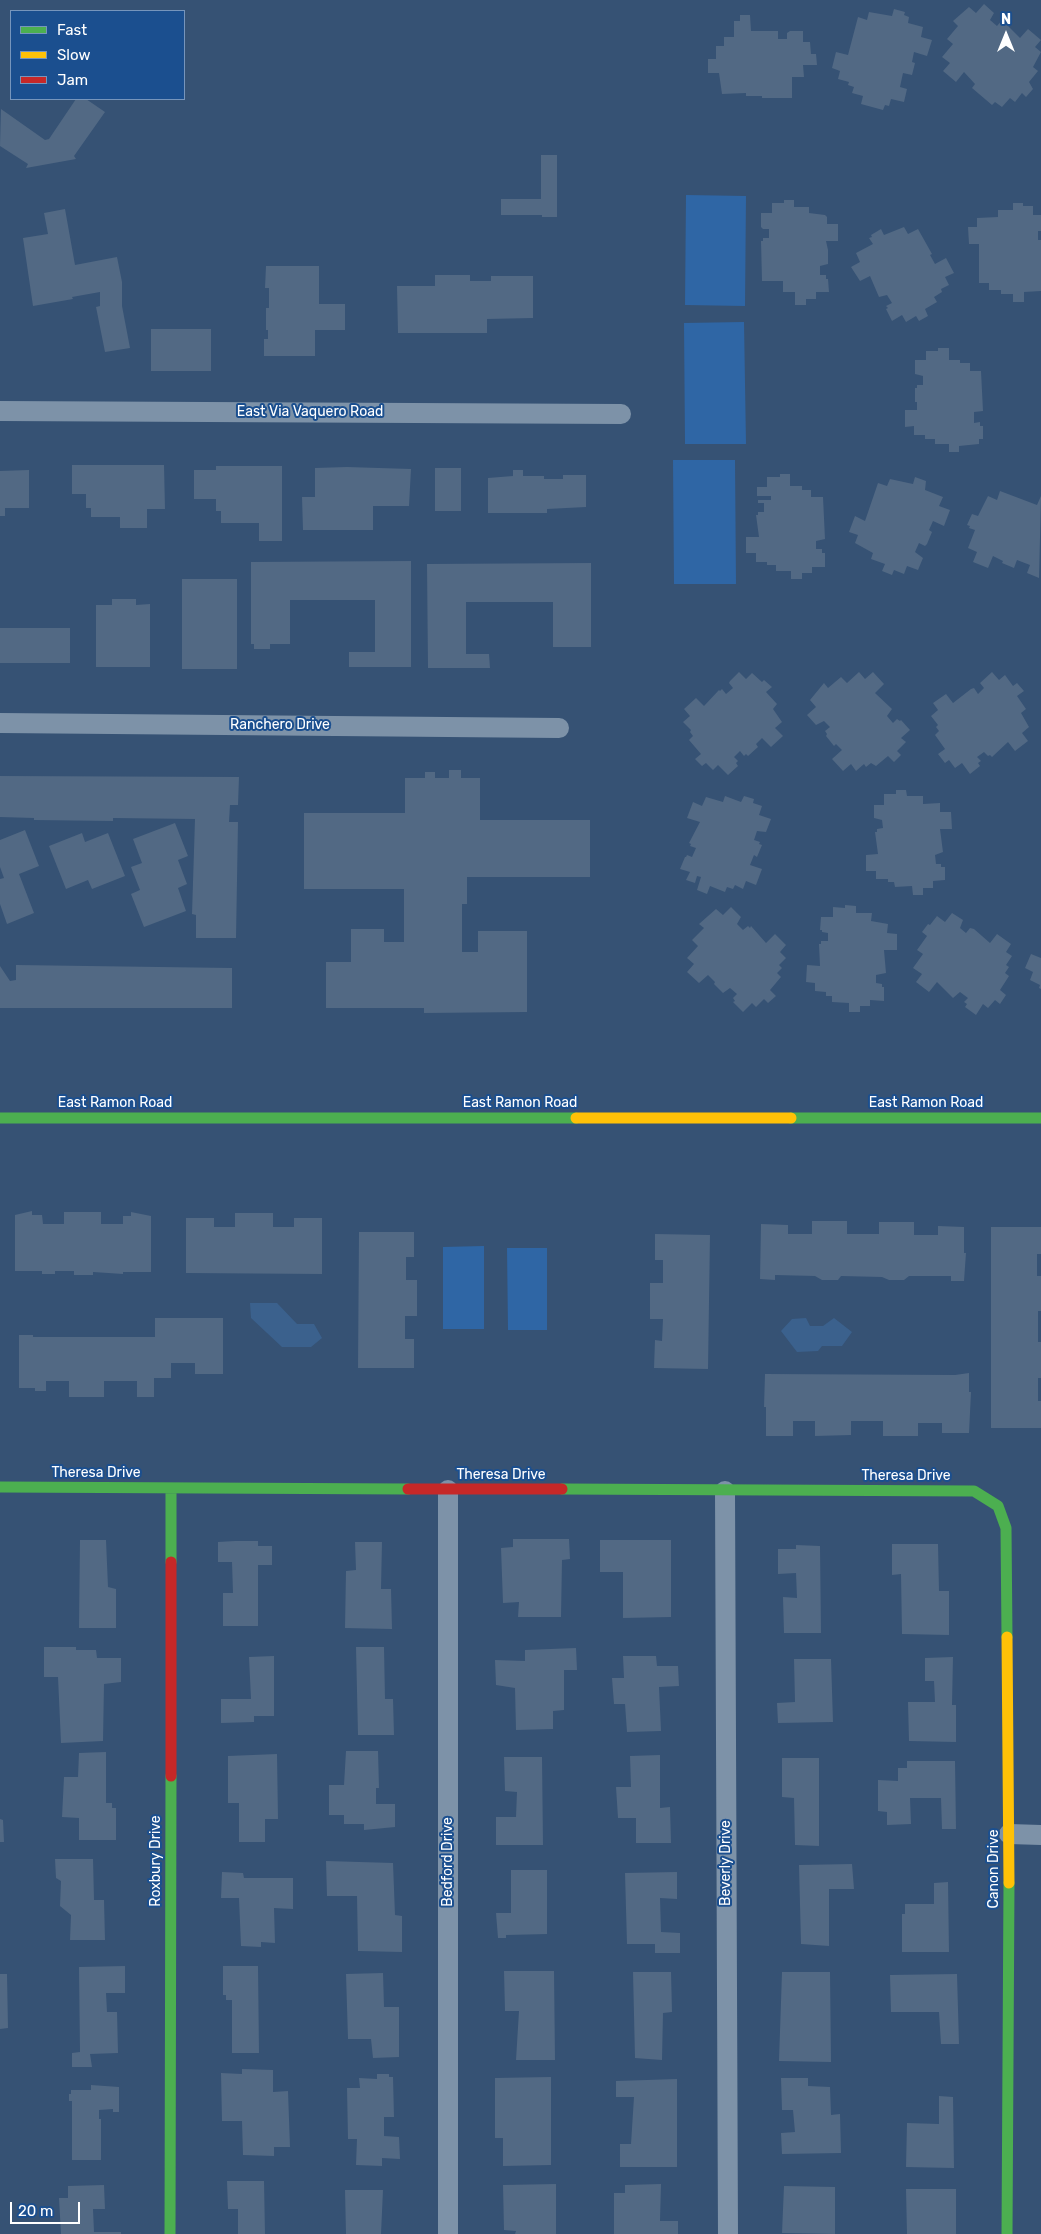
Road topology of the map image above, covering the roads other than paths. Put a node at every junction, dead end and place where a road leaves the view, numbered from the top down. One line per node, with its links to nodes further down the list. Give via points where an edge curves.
1 (0, 411): 2 (street, East Via Vaquero Road)
2 (621, 414)
3 (0, 723): 4 (street, Ranchero Drive)
4 (559, 728)
5 (0, 1118): 6 (street, East Ramon Road)
6 (1041, 1118)
7 (0, 1487): 8 (street, Theresa Drive)
8 (171, 1488): 9 (street, Theresa Drive); 14 (street, Roxbury Drive)
9 (448, 1490): 10 (street, Theresa Drive); 15 (street, Bedford Drive)
10 (725, 1491): 11 (street, Theresa Drive, via 974,1491); 16 (street, Beverly Drive)
11 (998, 1506): 12 (street, Canon Drive, via 1006,1528)
12 (1009, 1834): 13 (street); 17 (street, Canon Drive)
13 (1041, 1835)
14 (170, 2234)
15 (448, 2234)
16 (728, 2234)
17 (1007, 2234)

